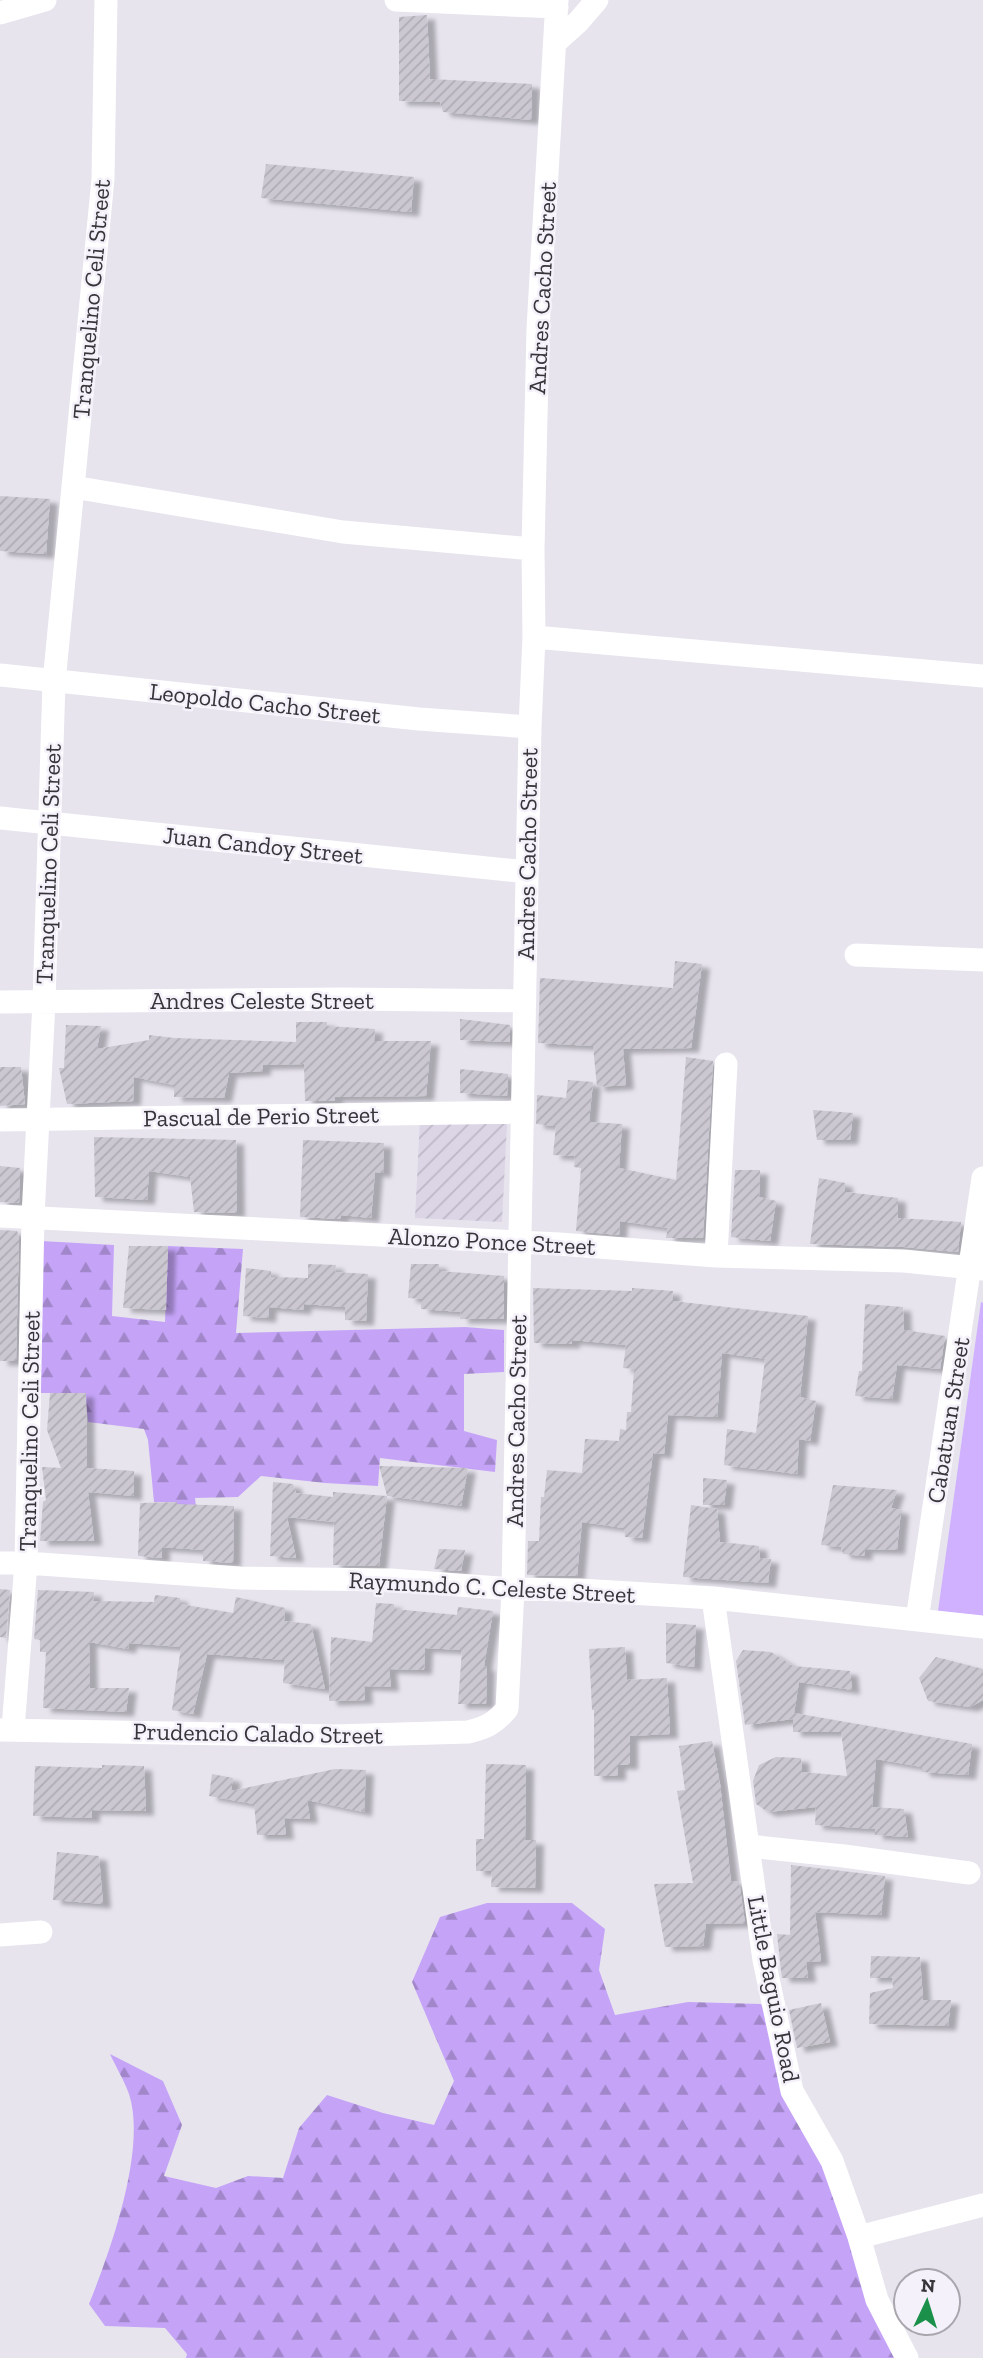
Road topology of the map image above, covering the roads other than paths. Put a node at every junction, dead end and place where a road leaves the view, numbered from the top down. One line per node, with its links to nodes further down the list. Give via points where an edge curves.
1 (45, 0): 6 (street)
2 (106, 0): 8 (street, Tranquelino Celi Street, via 103,179)
3 (396, 0): 5 (street)
4 (597, 0): 7 (street)
5 (557, 3): 7 (street, Andres Cacho Street)
6 (0, 13)
7 (557, 41): 9 (street, Andres Cacho Street, via 538,329)
8 (73, 487): 9 (street, via 343,532); 13 (street, Tranquelino Celi Street)
9 (533, 549): 10 (street, Andres Cacho Street)
10 (534, 637): 12 (street); 14 (street, Andres Cacho Street)
11 (0, 675): 13 (street, Leopoldo Cacho Street)
12 (983, 676)
13 (54, 682): 14 (street, Leopoldo Cacho Street); 16 (street, Tranquelino Celi Street)
14 (530, 727): 17 (street, Andres Cacho Street)
15 (0, 818): 16 (street, Juan Candoy Street)
16 (49, 823): 17 (street, Juan Candoy Street); 22 (street, Tranquelino Celi Street)
17 (527, 872): 20 (street, Andres Cacho Street)
18 (856, 955): 19 (street)
19 (983, 960)
20 (523, 1001): 22 (street, Andres Celeste Street); 24 (street, Andres Cacho Street)
21 (0, 1002): 22 (street, Andres Celeste Street)
22 (44, 1002): 26 (street, Tranquelino Celi Street)
23 (726, 1064): 31 (street)
24 (521, 1112): 26 (street, Pascual de Perio Street); 30 (street, Andres Cacho Street)
25 (0, 1120): 26 (street, Pascual de Perio Street)
26 (38, 1120): 29 (street, Tranquelino Celi Street)
27 (983, 1178): 32 (street, Cabatuan Street)
28 (0, 1216): 29 (street, Alonzo Ponce Street)
29 (33, 1216): 30 (street, Alonzo Ponce Street); 34 (street, Tranquelino Celi Street)
30 (518, 1242): 31 (street, Alonzo Ponce Street); 35 (street, Andres Cacho Street)
31 (716, 1256): 32 (street, Alonzo Ponce Street, via 904,1261)
32 (977, 1268): 37 (street, Cabatuan Street)
33 (0, 1563): 34 (street, Raymundo C. Celeste Street)
34 (26, 1563): 35 (street, Raymundo C. Celeste Street, via 240,1578 390,1580); 40 (street, Tranquelino Celi Street)
35 (513, 1589): 36 (street, Raymundo C. Celeste Street); 39 (street, Andres Cacho Street)
36 (713, 1598): 37 (street, Raymundo C. Celeste Street); 41 (street, Little Baguio Road)
37 (917, 1620): 38 (street, Raymundo C. Celeste Street)
38 (983, 1627)
39 (507, 1709): 40 (street, Prudencio Calado Street, via 485,1728 468,1732 334,1736)
40 (6, 1730)
41 (748, 1846): 42 (street); 46 (street, Little Baguio Road, via 764,1960 792,2091 832,2161)
42 (969, 1873)
43 (41, 1932): 44 (street)
44 (0, 1935)
45 (983, 2205): 46 (street)
46 (859, 2237): 47 (street, Little Baguio Road, via 877,2300)
47 (907, 2358)

